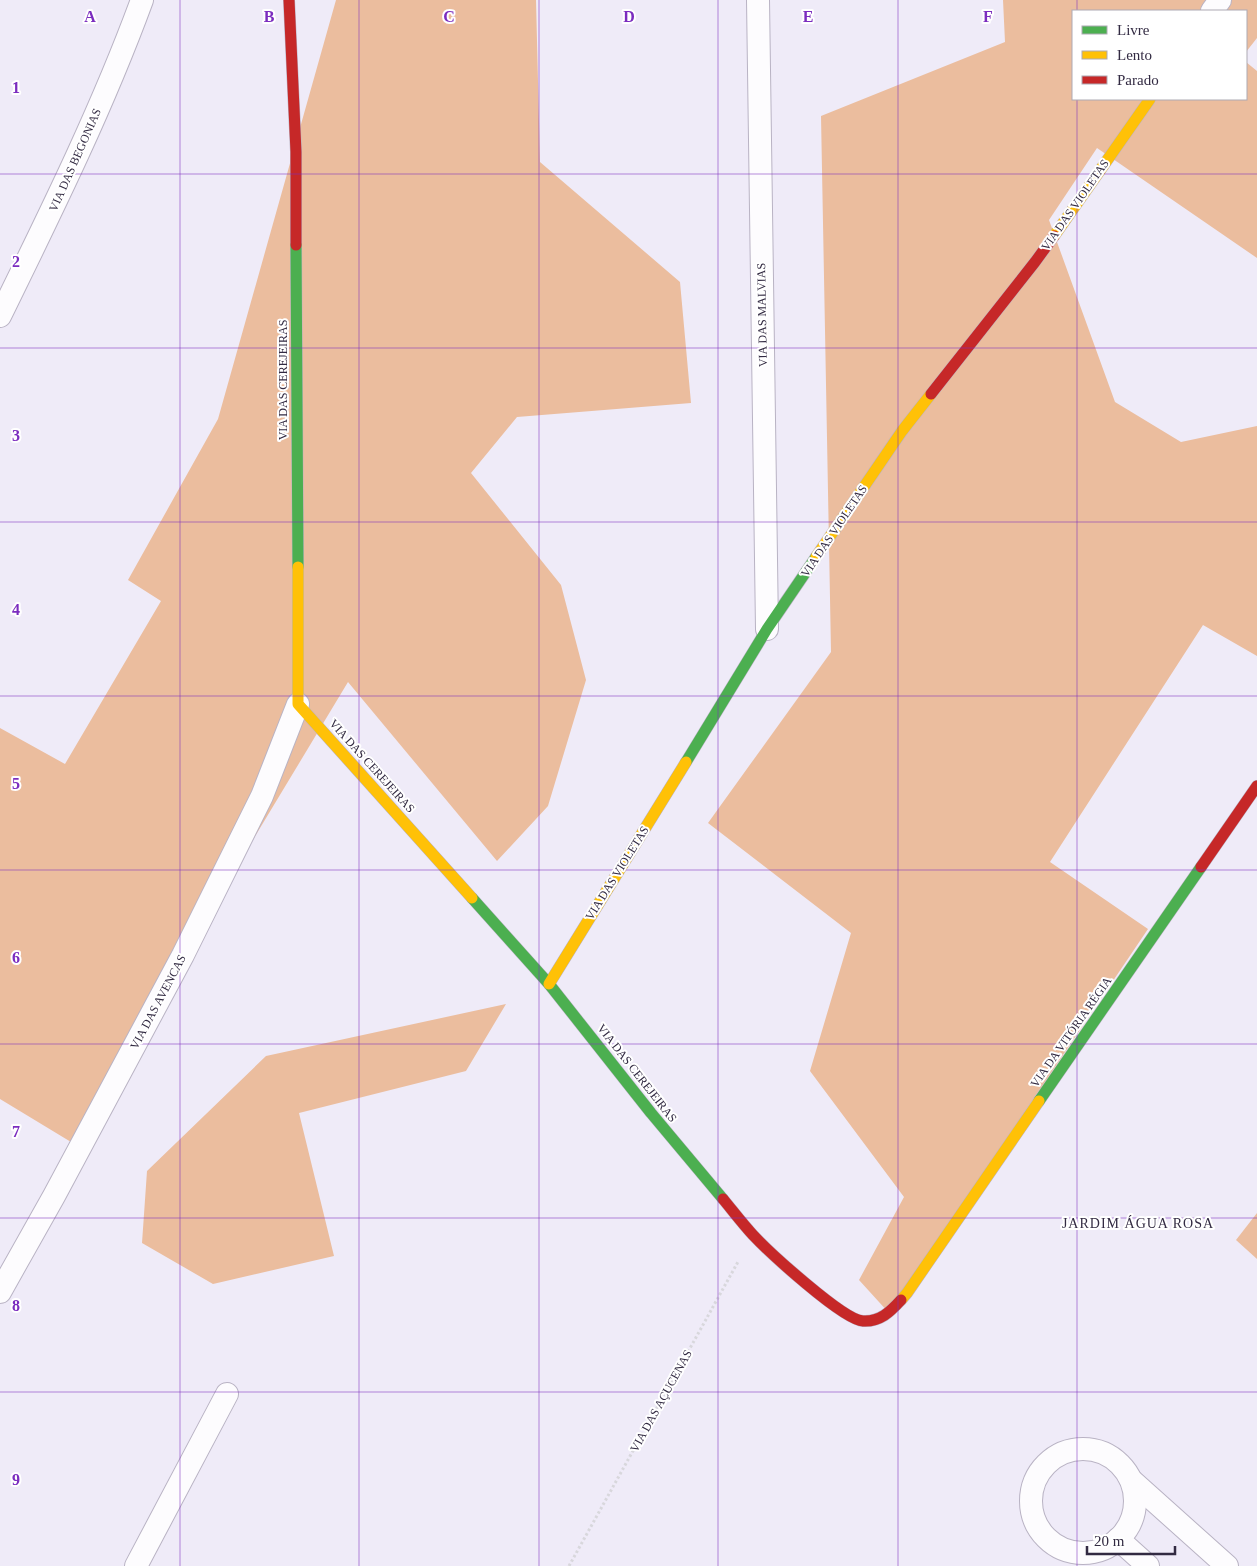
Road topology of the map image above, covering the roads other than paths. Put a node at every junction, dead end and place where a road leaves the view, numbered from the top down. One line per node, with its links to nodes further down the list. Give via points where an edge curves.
1 (142, 0): 5 (street, VIA DAS BEGONIAS, via 66,182)
2 (289, 0): 7 (street, VIA DAS CEREJEIRAS, via 296,152)
3 (758, 0): 6 (street, VIA DAS MALVIAS)
4 (1149, 100): 6 (street, VIA DAS VIOLETAS, via 1035,262 902,431)
5 (0, 316)
6 (767, 629): 9 (street, VIA DAS VIOLETAS)
7 (298, 704): 9 (street, VIA DAS CEREJEIRAS); 10 (street, VIA DAS AVENCAS, via 262,796 183,955)
8 (1257, 786): 11 (street, VIA DA VITÓRIA RÉGIA)
9 (549, 984): 11 (street, VIA DAS CEREJEIRAS, via 753,1235 805,1284 848,1316 861,1321 889,1314)
10 (0, 1292)
11 (907, 1293)
12 (227, 1394): 16 (street)
13 (1131, 1480): 14 (street, via 1135,1508 1131,1521); 15 (street, via 1121,1465 1107,1454 1090,1449 1072,1450 1056,1456 1042,1468 1033,1483 1032,1518 1040,1533 1052,1544); 18 (street)
14 (1118, 1539): 15 (street); 17 (street)
15 (1084, 1560)
16 (136, 1566)
17 (1148, 1566)
18 (1227, 1566)

